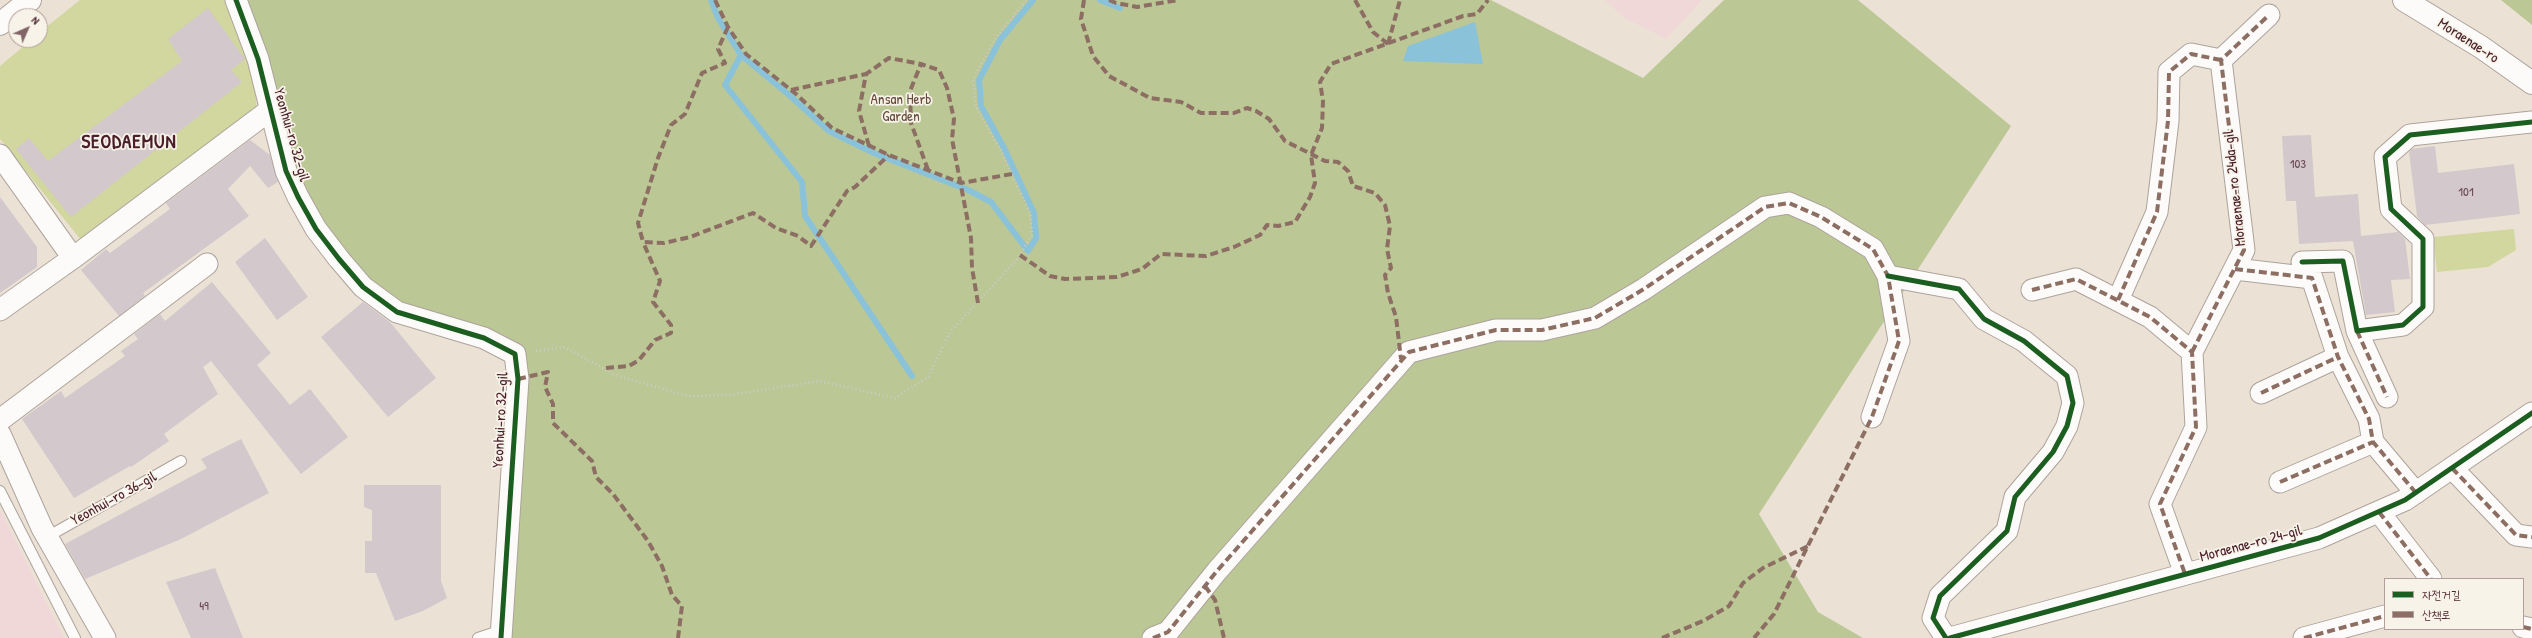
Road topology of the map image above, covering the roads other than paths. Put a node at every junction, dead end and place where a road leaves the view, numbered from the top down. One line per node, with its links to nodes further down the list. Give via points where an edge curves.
1 (30, 0): 5 (main road)
2 (236, 0): 8 (street, Yeonhui-ro 32-gil, via 258,59)
3 (2404, 0): 7 (main road, Moraenae-ro, via 2481,47)
4 (2269, 15): 6 (street)
5 (0, 24)
6 (2220, 60): 14 (street, Moraenae-ro 24da-gil, via 2244,250); 17 (street, via 2191,54 2168,72 2168,121 2157,212)
7 (2532, 83)
8 (270, 110): 11 (street); 40 (street, Yeonhui-ro 32-gil, via 286,171 298,197 316,229 363,287 398,312 484,338 515,354 518,379)
9 (2532, 122): 19 (street, via 2410,135 2385,157 2391,209 2423,239 2423,307 2403,326)
10 (0, 156): 11 (street)
11 (73, 258): 18 (street)
12 (2302, 262): 19 (street, via 2343,261)
13 (207, 264): 26 (street)
14 (2235, 269): 20 (street, Moraenae-ro 24da-gil); 21 (street, via 2312,278)
15 (1888, 276): 25 (street, via 1899,341); 44 (street, via 1873,249 1821,217 1790,203 1764,207 1644,289 1595,318 1542,330 1496,330 1409,352 1217,571 1168,632); 45 (street, via 1959,290 1984,319 2024,341 2067,376 2073,403 2067,426 2053,452 2016,497 2007,530 1940,596 1933,618)
16 (2032, 290): 17 (street, via 2076,279)
17 (2118, 300): 20 (street, via 2150,316)
18 (0, 310)
19 (2357, 331): 23 (street)
20 (2192, 352): 37 (street, via 2196,427 2160,504)
21 (2338, 357): 22 (street); 28 (street, via 2369,418)
22 (2261, 393)
23 (2387, 397)
24 (2532, 413): 30 (street, Moraenae-ro 24-gil)
25 (1872, 417)
26 (0, 420)
27 (0, 434): 35 (street)
28 (2373, 442): 31 (street); 33 (street)
29 (181, 461): 35 (lane, Yeonhui-ro 36-gil)
30 (2452, 468): 33 (street, Moraenae-ro 24-gil); 36 (street, via 2516,535)
31 (2280, 482)
32 (0, 491): 41 (lane)
33 (2416, 493): 34 (street, Moraenae-ro 24-gil)
34 (2379, 512): 37 (street, Moraenae-ro 24-gil, via 2319,538); 38 (street)
35 (47, 537): 42 (street)
36 (2532, 537)
37 (2185, 574): 46 (street, Moraenae-ro 24-gil)
38 (2430, 578)
39 (2384, 616): 47 (street)
40 (502, 634): 43 (lane)
41 (75, 638)
42 (105, 638)
43 (478, 638)
44 (1154, 638)
45 (1946, 638)
46 (1950, 638)
47 (2304, 638)

